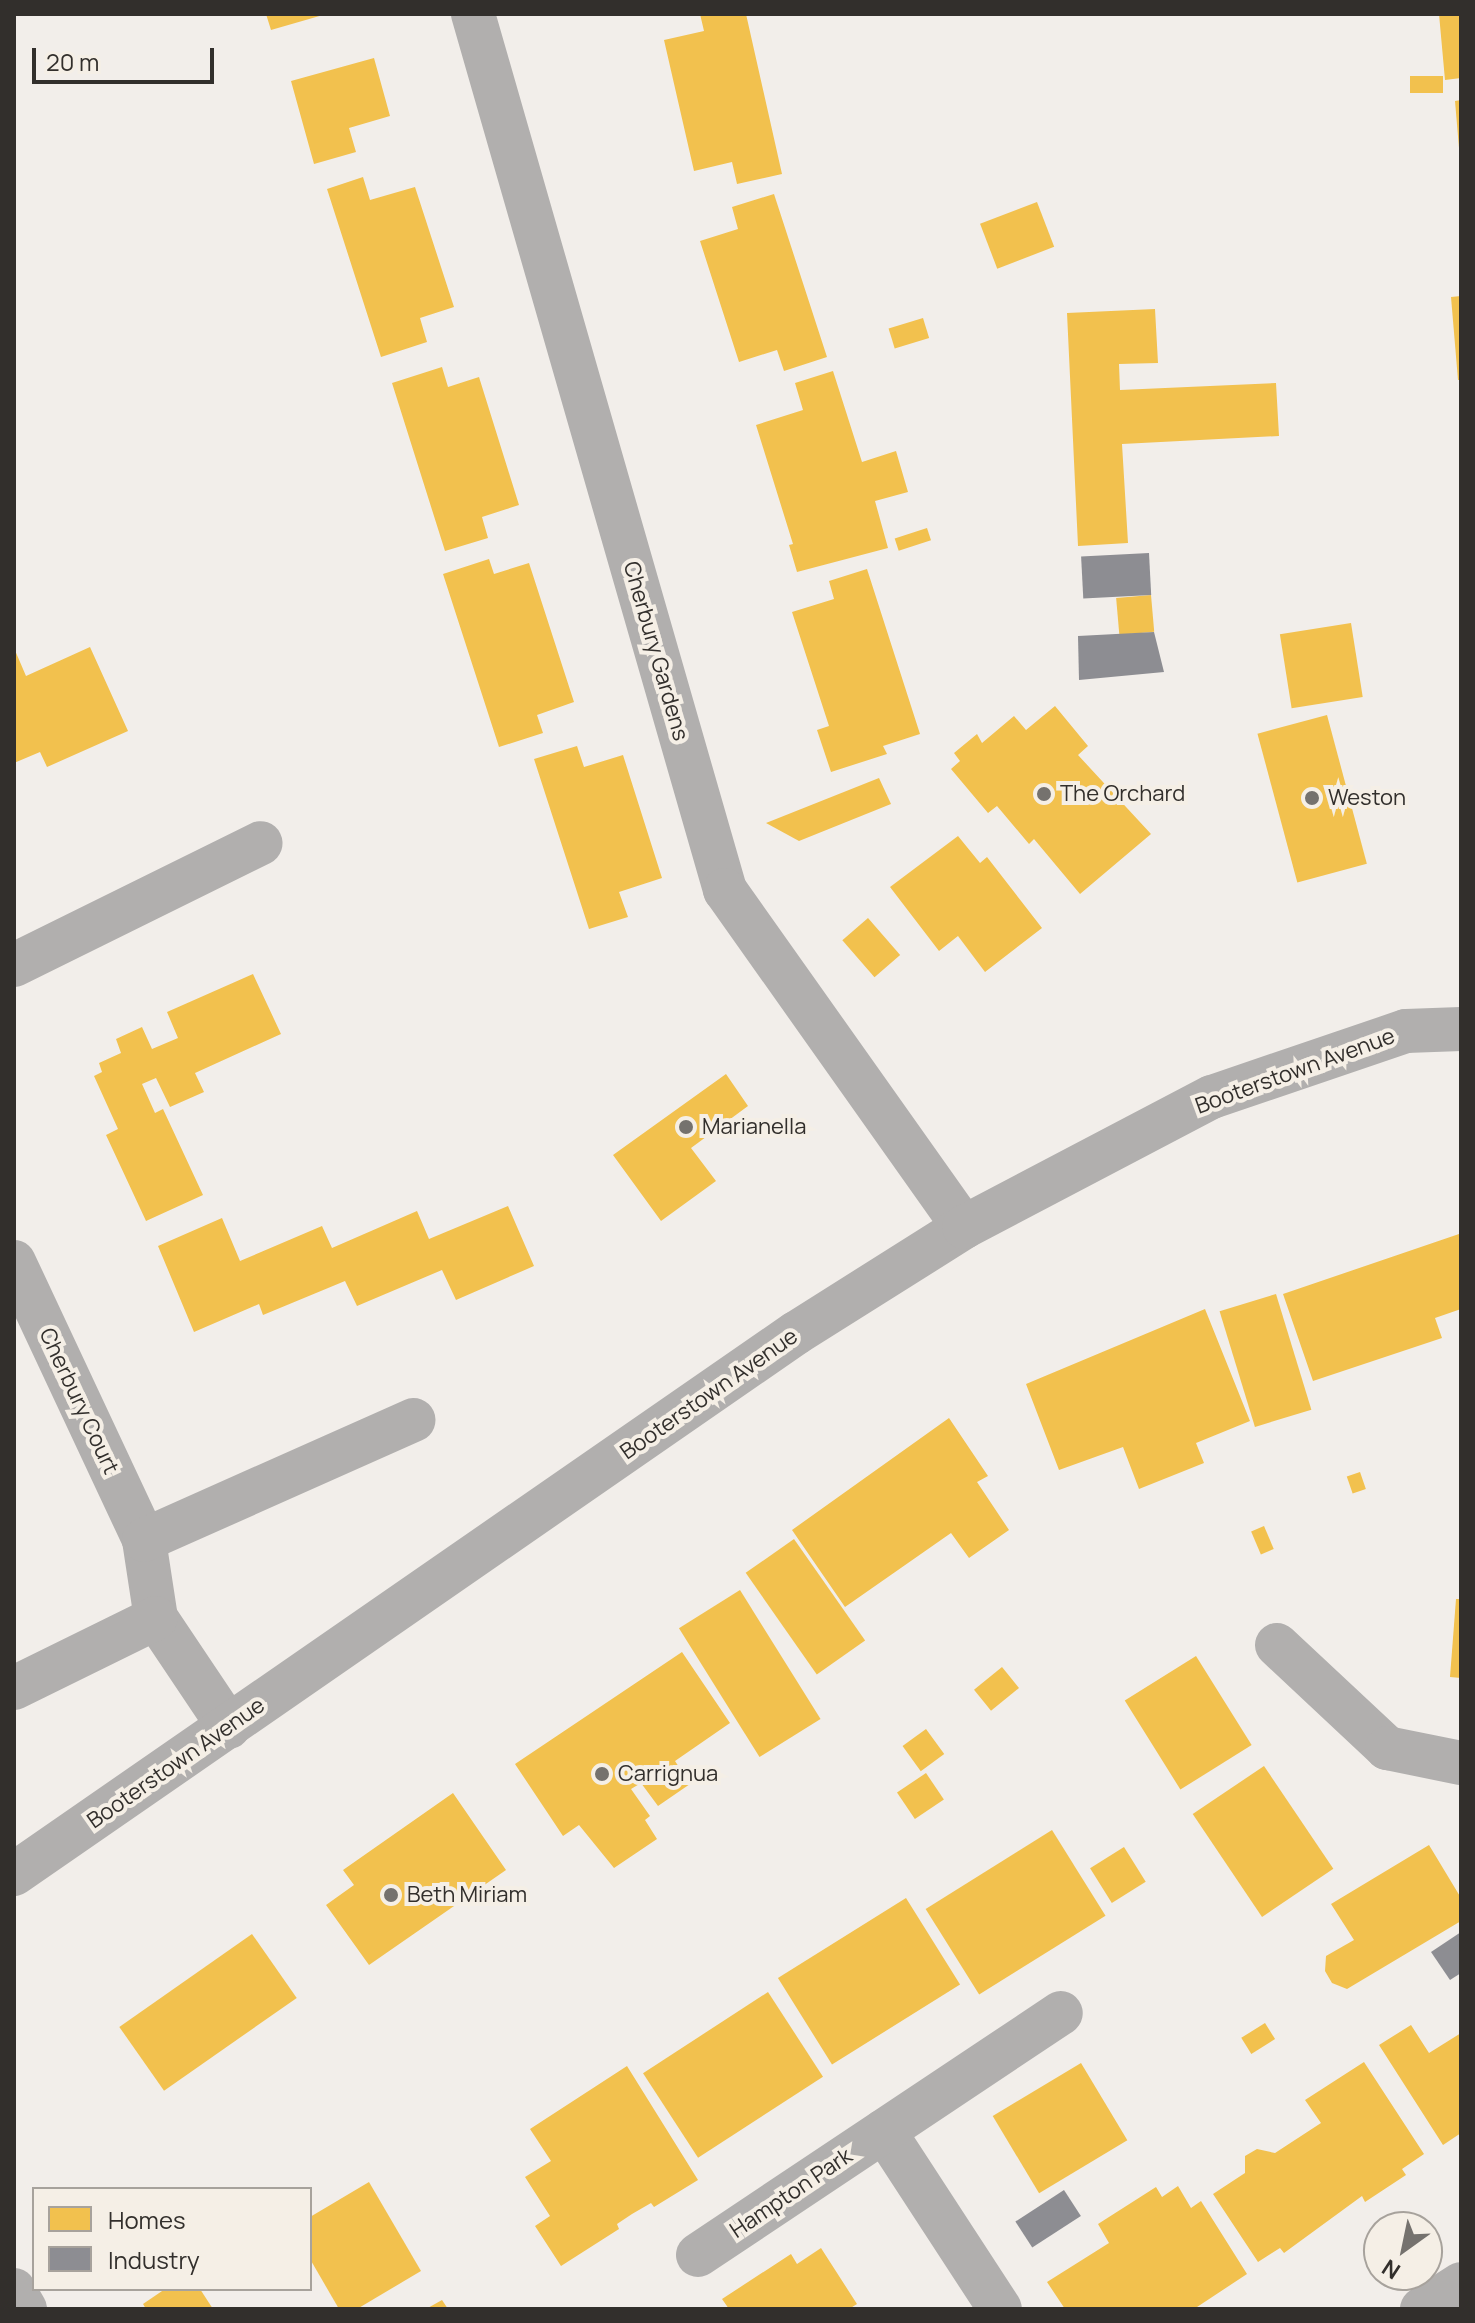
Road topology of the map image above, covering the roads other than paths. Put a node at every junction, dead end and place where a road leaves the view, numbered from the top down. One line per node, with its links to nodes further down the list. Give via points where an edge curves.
1 (473, 14): 5 (street, Cherbury Gardens, via 725,890)
2 (261, 843): 3 (street)
3 (14, 965)
4 (1461, 1029): 5 (street, Booterstown Avenue, via 1406,1031 1212,1097)
5 (964, 1227): 12 (street, Booterstown Avenue, via 796,1333)
6 (14, 1262): 8 (street, Cherbury Court)
7 (413, 1420): 8 (street)
8 (144, 1540): 9 (street, Cherbury Court)
9 (156, 1618): 11 (street); 12 (street, Cherbury Court)
10 (1277, 1645): 13 (street, via 1387,1748)
11 (14, 1688)
12 (229, 1727): 14 (street, Booterstown Avenue)
13 (1461, 1763)
14 (14, 1874)
15 (1061, 2013): 16 (street, Hampton Park)
16 (884, 2131): 17 (street, Hampton Park); 21 (street)
17 (698, 2255)
18 (1461, 2284): 22 (street)
19 (14, 2290): 20 (street)
20 (25, 2309)
21 (1000, 2309)
22 (1422, 2309)

